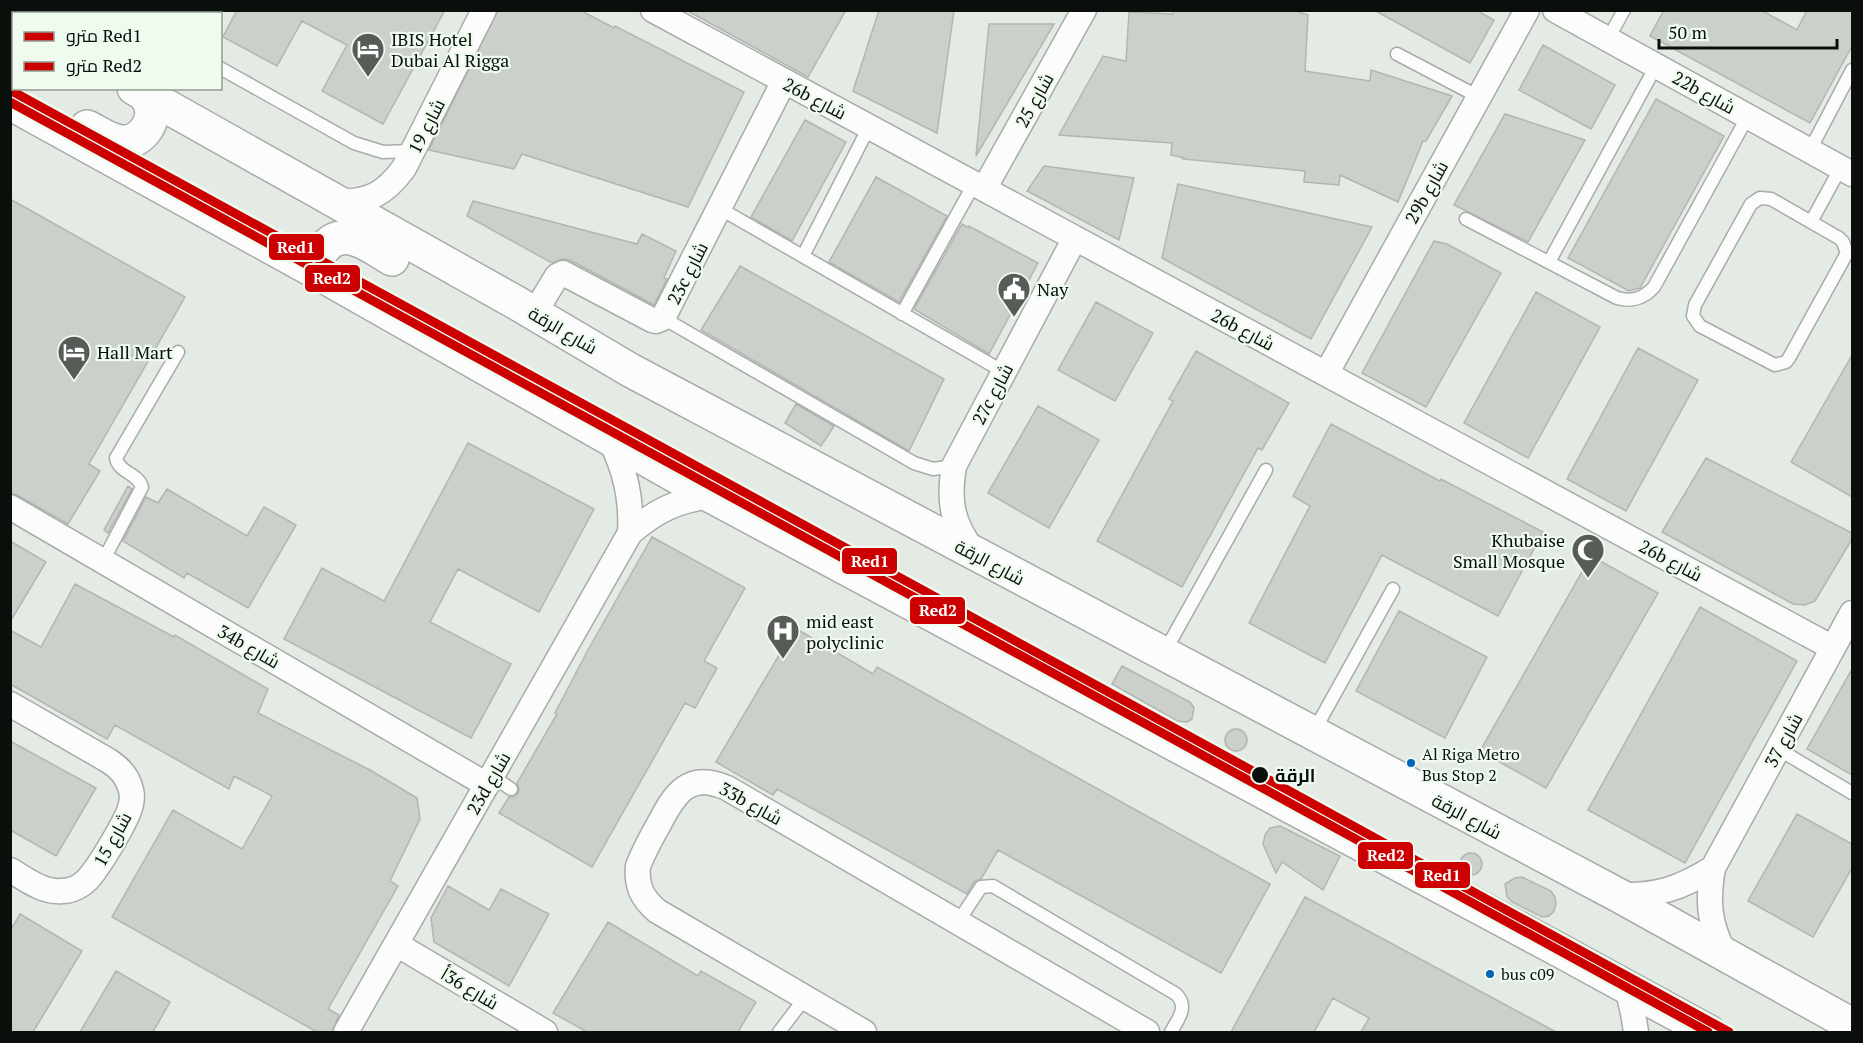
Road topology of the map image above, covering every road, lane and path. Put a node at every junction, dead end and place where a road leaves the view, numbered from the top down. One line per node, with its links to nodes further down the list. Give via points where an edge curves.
1 (484, 10): 19 (street, شارع 19)
2 (1084, 10): 22 (street, شارع 25)
3 (1527, 10): 15 (street, 29b شارع)
4 (1555, 10): 7 (street, 22b شارع)
5 (1624, 10): 7 (lane)
6 (655, 11): 12 (street, 26b شارع)
7 (1608, 39): 9 (street, 22b شارع)
8 (1397, 54): 15 (lane)
9 (1656, 66): 17 (street, 22b شارع); 29 (lane)
10 (222, 69): 19 (lane, via 354,143 383,152)
11 (1852, 70): 20 (lane)
12 (784, 81): 18 (street, 26b شارع); 24 (street, 23c شارع)
13 (20, 90): 14 (street, via 111,139 124,142 136,139 152,118 151,105)
14 (139, 91): 23 (street, شارع الرقة)
15 (1479, 98): 36 (street, 29b شارع)
16 (10, 103): 30 (street)
17 (1748, 116): 20 (street, 22b شارع); 29 (lane, via 1647,295 1617,298)
18 (870, 128): 22 (street, 26b شارع); 28 (lane)
19 (413, 150): 23 (street, شارع 19, via 392,184 375,196)
20 (1810, 150): 21 (street, 22b شارع)
21 (1847, 170): 26 (lane)
22 (979, 187): 27 (street, 26b شارع); 32 (lane)
23 (335, 202): 31 (street, شارع الرقة)
24 (719, 208): 28 (lane); 33 (street, 23c شارع)
25 (1466, 219): 29 (lane)
26 (1811, 222): 26 (lane, via 1771,199 1755,200 1695,305 1695,322 1770,363 1786,362 1847,253 1843,242)
27 (1075, 238): 35 (street, 27c شارع); 36 (street, 26b شارع)
28 (803, 256): 32 (lane)
29 (1550, 262)
30 (318, 273): 31 (street, via 321,251 338,238 350,237 454,294); 37 (street)
31 (525, 308): 33 (street, 23c شارع, via 563,273 652,320); 43 (street, شارع الرقة, via 630,370)
32 (903, 314): 35 (lane)
33 (663, 318): 38 (lane, via 914,462 933,469)
34 (178, 352): 44 (lane, via 116,458 118,465 140,480 142,487)
35 (1004, 372): 38 (street, 27c شارع)
36 (1326, 374): 47 (street, 26b شارع)
37 (610, 439): 40 (street); 42 (street, 23d شارع, via 628,484)
38 (954, 466): 43 (street, 27c شارع, via 950,489 953,513 961,535)
39 (1266, 470): 48 (lane)
40 (711, 496): 42 (street, 23d شارع, via 667,506); 60 (street)
41 (10, 507): 44 (street, 34b شارع)
42 (630, 533): 52 (street, 23d شارع)
43 (975, 554): 48 (street, شارع الرقة)
44 (103, 561): 52 (street, 34b شارع)
45 (1393, 589): 50 (lane)
46 (1852, 613): 47 (street, شارع 37)
47 (1833, 648): 51 (street, شارع 37)
48 (1164, 654): 50 (street, شارع الرقة)
49 (10, 704): 55 (street, شارع 15, via 120,768 131,791 131,804 94,871 75,888 50,891)
50 (1313, 734): 56 (street, شارع الرقة)
51 (1778, 749): 53 (lane); 54 (street, شارع 37)
52 (496, 784): 58 (street, 23d شارع)
53 (1852, 793)
54 (1713, 868): 56 (street, via 1668,891); 59 (street, شارع 37, via 1710,912)
55 (10, 870)
56 (1618, 895): 59 (street, شارع الرقة)
57 (958, 922): 61 (street, 33b شارع, via 727,788 714,782 687,785 676,794 643,854 638,866 640,891 657,911); 67 (street, 33b شارع); 68 (lane, via 977,892 987,885 993,886 1176,994 1183,1010)
58 (396, 944): 63 (street, 23d شارع); 64 (street, شارع 36أ)
59 (1725, 955): 62 (street, شارع الرقة)
60 (1627, 987): 69 (street); 70 (street)
61 (805, 998): 65 (lane); 66 (street, 33b شارع)
62 (1852, 1025)
63 (346, 1032)
64 (545, 1032)
65 (779, 1032)
66 (864, 1032)
67 (1147, 1032)
68 (1171, 1032)
69 (1636, 1032)
70 (1709, 1032)

